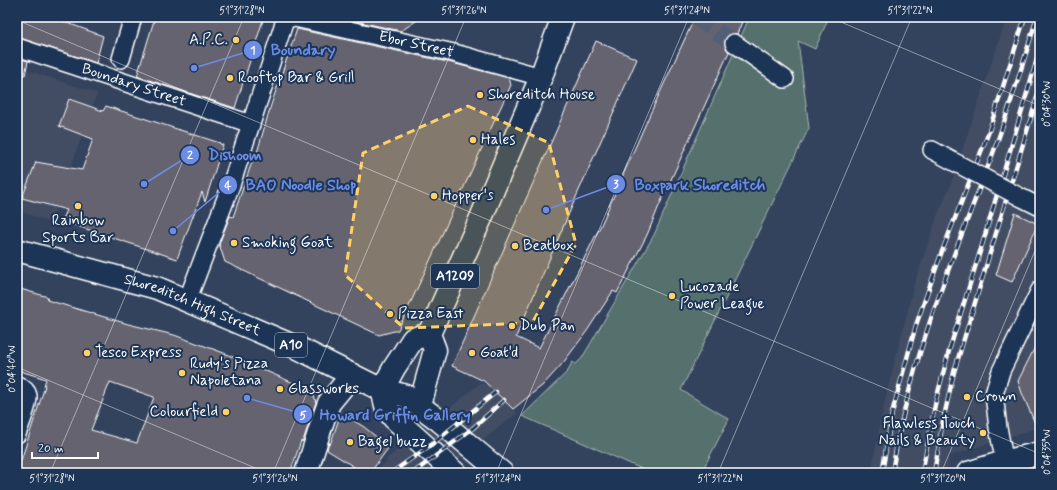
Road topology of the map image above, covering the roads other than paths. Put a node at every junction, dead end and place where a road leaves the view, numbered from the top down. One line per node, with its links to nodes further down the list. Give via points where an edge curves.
1 (133, 17): 7 (street)
2 (286, 17): 10 (street)
3 (290, 17): 8 (street, Ebor Street, via 454,54)
4 (563, 17): 8 (main road, A1209)
5 (734, 43): 9 (street)
6 (17, 47): 10 (street, Boundary Street)
7 (121, 58)
8 (541, 77): 16 (main road, A1209)
9 (785, 79)
10 (251, 124): 15 (street)
11 (932, 150): 12 (street, bridge)
12 (1040, 208)
13 (17, 250): 15 (main road, Shoreditch High Street / A10, via 150,286)
14 (1040, 290): 23 (street, via 1001,371 994,394)
15 (187, 301): 17 (main road, Shoreditch High Street / A10, via 298,348)
16 (429, 334): 19 (main road, via 413,339); 20 (main road, via 435,350)
17 (352, 375): 19 (main road, Shoreditch High Street / A10); 24 (main road, via 329,403)
18 (23, 390): 21 (street, via 27,402)
19 (382, 390): 20 (main road, Shoreditch High Street / A10, via 406,396); 25 (main road, via 387,409 394,418)
20 (420, 405): 26 (main road, Shoreditch High Street / A10)
21 (17, 434)
22 (1040, 453): 23 (main road)
23 (1006, 467): 27 (main road)
24 (306, 473)
25 (455, 473)
26 (502, 473)
27 (968, 473)

